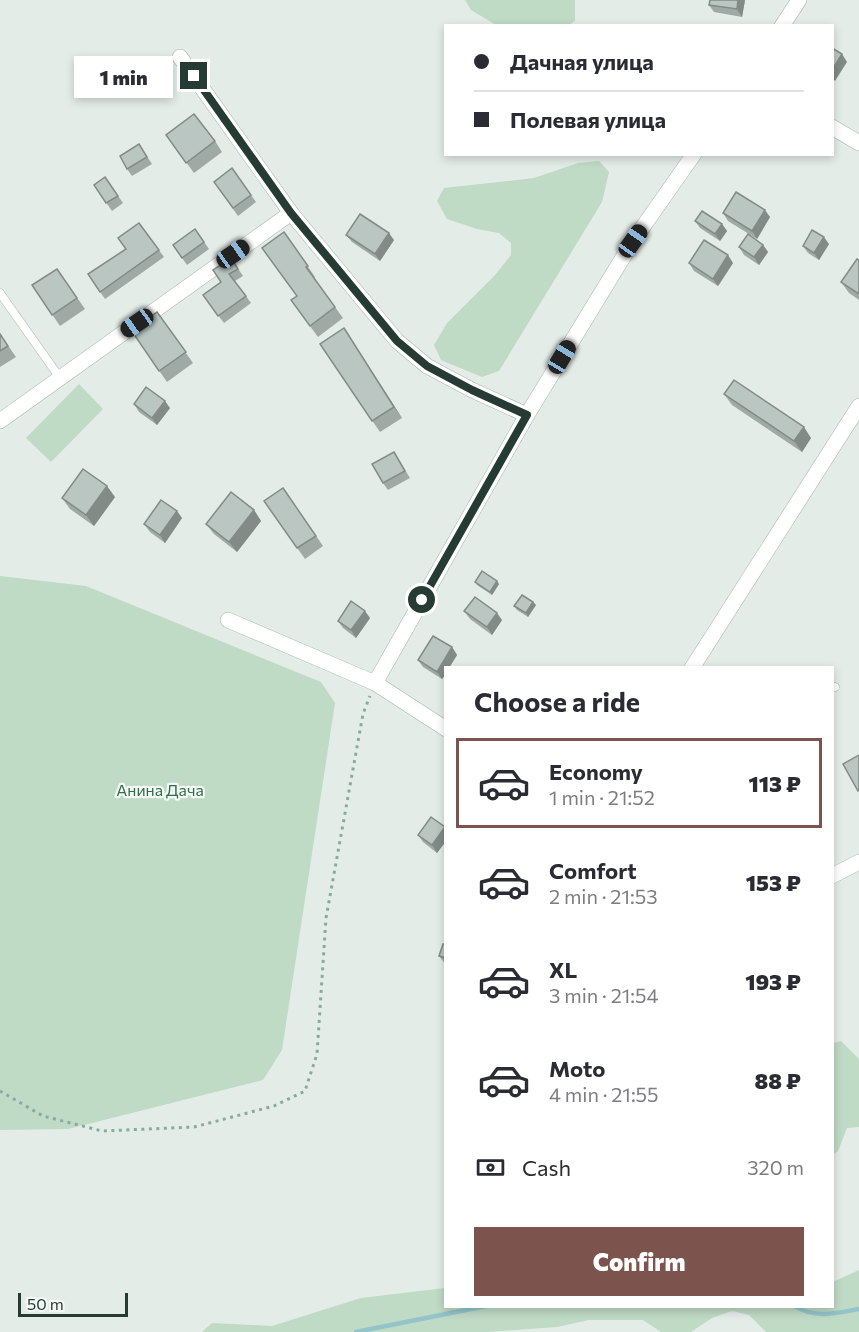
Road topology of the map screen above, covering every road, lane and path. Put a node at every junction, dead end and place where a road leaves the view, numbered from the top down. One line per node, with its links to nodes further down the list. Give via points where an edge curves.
1 (799, 0): 2 (street)
2 (783, 24)
3 (180, 57): 7 (street)
4 (834, 128): 5 (street)
5 (859, 143)
6 (693, 156): 11 (street, via 633,241)
7 (291, 213): 9 (street); 11 (street, via 397,341 427,366)
8 (0, 293): 9 (lane)
9 (60, 378): 12 (street)
10 (859, 406): 14 (street)
11 (527, 415): 15 (street)
12 (0, 421)
13 (228, 620): 15 (street)
14 (693, 666)
15 (375, 683): 16 (street); 19 (path, via 363,714 326,918 317,1054 305,1091 274,1106 194,1127 102,1131 44,1116)
16 (444, 728)
17 (859, 862): 18 (street)
18 (834, 875)
19 (0, 1091)

